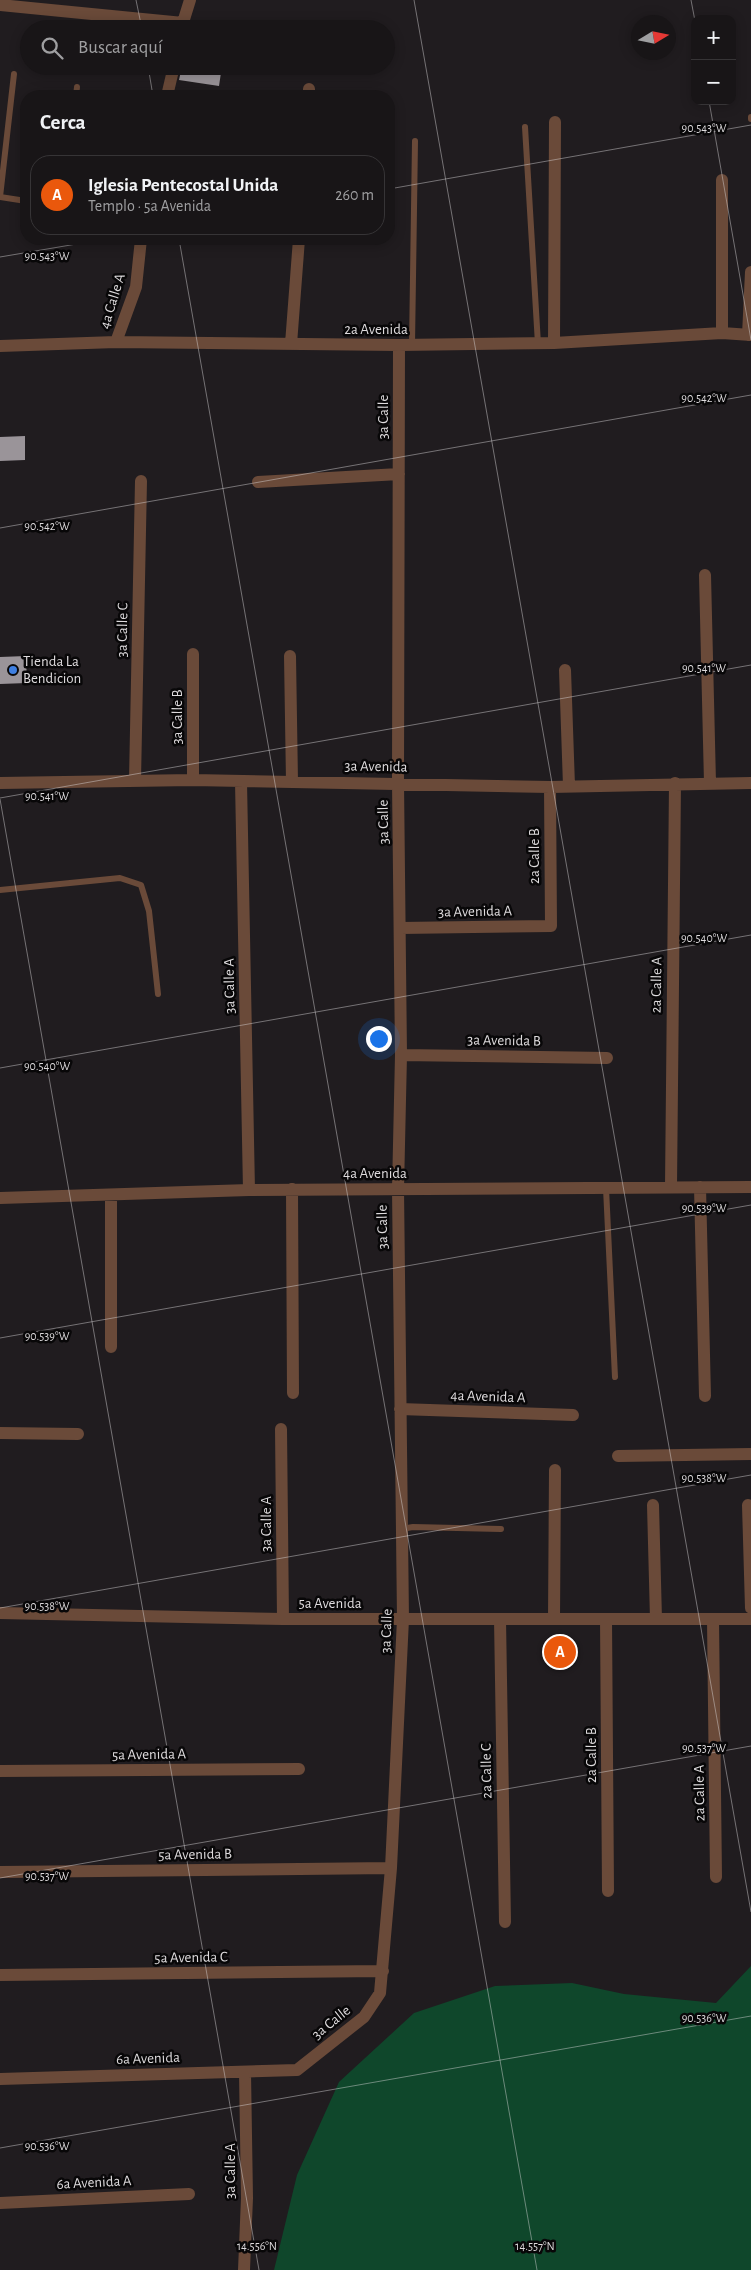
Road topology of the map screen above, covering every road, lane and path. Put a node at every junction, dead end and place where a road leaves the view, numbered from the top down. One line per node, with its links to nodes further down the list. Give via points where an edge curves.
1 (190, 0): 4 (street)
2 (0, 5): 3 (street)
3 (130, 20)
4 (184, 20)
5 (14, 74): 14 (lane)
6 (172, 75): 9 (street)
7 (77, 87): 8 (lane)
8 (77, 90)
9 (169, 90)
10 (555, 122): 22 (street)
11 (525, 127): 24 (lane)
12 (415, 140): 25 (lane)
13 (722, 180): 19 (street)
14 (0, 197): 15 (lane)
15 (20, 200)
16 (140, 245): 21 (street, 4a Calle A, via 136,287)
17 (299, 245): 23 (street)
18 (751, 272): 20 (street)
19 (722, 333): 20 (street, 2a Avenida); 22 (street, 2a Avenida)
20 (749, 335)
21 (116, 342): 23 (street, 2a Avenida); 26 (street, 2a Avenida)
22 (554, 343): 24 (street, 2a Avenida)
23 (291, 344): 25 (street, 2a Avenida)
24 (538, 344): 25 (street, 2a Avenida)
25 (405, 345): 27 (street, 3a Calle)
26 (0, 346)
27 (399, 474): 29 (street); 38 (street, 3a Calle)
28 (141, 481): 34 (street, 3a Calle C)
29 (258, 482)
30 (705, 575): 41 (street)
31 (193, 654): 35 (street, 3a Calle B)
32 (290, 656): 37 (street)
33 (565, 670): 44 (street)
34 (135, 780): 35 (street, 3a Avenida); 39 (street, 3a Avenida)
35 (193, 780): 36 (street, 3a Avenida)
36 (240, 782): 37 (street, 3a Avenida); 56 (street, 3a Calle A)
37 (292, 782): 38 (street, 3a Avenida)
38 (398, 782): 43 (street, 3a Avenida); 47 (street, 3a Calle)
39 (0, 783)
40 (675, 783): 41 (street, 3a Avenida); 44 (street, 3a Avenida); 51 (street, 2a Calle A)
41 (710, 783): 42 (street, 3a Avenida)
42 (751, 783)
43 (550, 786): 44 (street, 3a Avenida); 46 (street, 2a Calle B)
44 (569, 786)
45 (0, 890): 48 (lane, via 120,878 141,885 149,911)
46 (551, 926): 47 (street, 3a Avenida A)
47 (400, 928): 49 (street, 3a Calle)
48 (158, 994)
49 (401, 1055): 50 (street, 3a Avenida B); 55 (street, 3a Calle)
50 (608, 1058)
51 (671, 1187): 52 (street, 4a Avenida); 54 (street, 4a Avenida)
52 (700, 1187): 53 (street, 4a Avenida); 63 (street)
53 (751, 1187)
54 (606, 1188): 55 (street, 4a Avenida); 61 (lane)
55 (398, 1189): 57 (street, 4a Avenida); 64 (street, 3a Calle)
56 (249, 1190): 57 (street, 4a Avenida); 58 (street, 4a Avenida)
57 (292, 1190): 62 (street)
58 (111, 1195): 59 (street, 4a Avenida); 60 (street)
59 (0, 1198)
60 (110, 1347)
61 (615, 1377)
62 (293, 1393)
63 (705, 1396)
64 (400, 1409): 65 (street, 4a Avenida A); 74 (street, 3a Calle)
65 (573, 1415)
66 (281, 1430): 78 (street, 3a Calle A)
67 (0, 1433): 68 (street)
68 (78, 1434)
69 (751, 1454): 70 (street)
70 (618, 1456)
71 (555, 1470): 81 (street)
72 (653, 1505): 83 (street)
73 (748, 1505): 76 (street)
74 (401, 1529): 75 (lane); 79 (street, 3a Calle)
75 (501, 1529)
76 (751, 1608)
77 (0, 1613): 78 (street, 5a Avenida)
78 (283, 1619): 79 (street, 5a Avenida)
79 (403, 1619): 80 (street, 5a Avenida); 88 (street, 3a Calle)
80 (500, 1619): 81 (street, 5a Avenida); 92 (street, 2a Calle C)
81 (554, 1619): 82 (street, 5a Avenida)
82 (606, 1619): 83 (street, 5a Avenida); 91 (street, 2a Calle B)
83 (656, 1619): 84 (street, 5a Avenida)
84 (713, 1619): 85 (street, 5a Avenida); 90 (street, 2a Calle A)
85 (751, 1619)
86 (299, 1768): 87 (street, 5a Avenida A)
87 (0, 1771)
88 (391, 1868): 89 (street, 5a Avenida B); 93 (street, 3a Calle)
89 (0, 1872)
90 (716, 1877)
91 (608, 1891)
92 (505, 1922)
93 (383, 1971): 94 (street, 5a Avenida C); 95 (street, 3a Calle, via 380,1993 364,2018)
94 (0, 1975)
95 (297, 2070): 96 (street, 6a Avenida)
96 (245, 2072): 97 (street, 6a Avenida); 100 (street, 3a Calle A, via 247,2198)
97 (0, 2079)
98 (189, 2194): 99 (street, 6a Avenida A)
99 (0, 2202)
100 (244, 2270)

